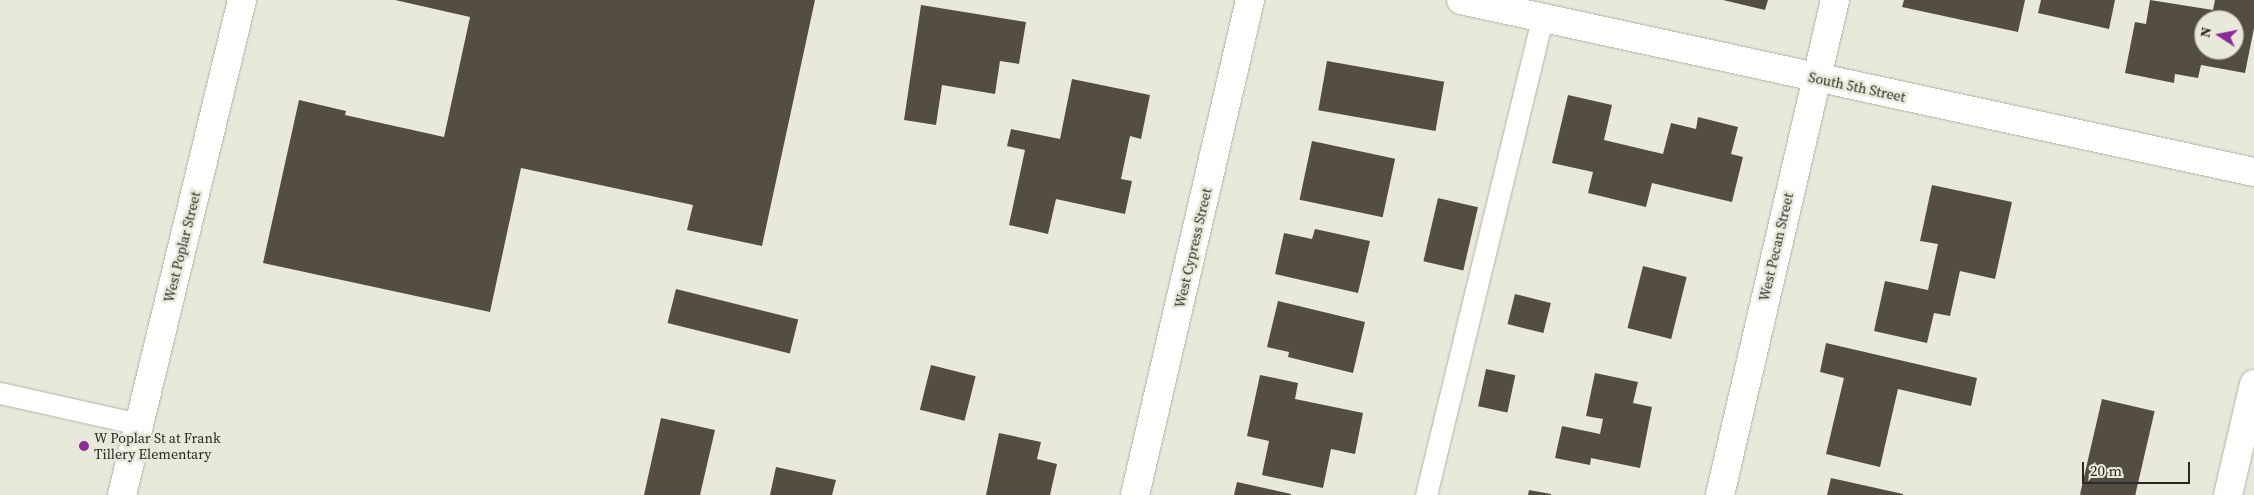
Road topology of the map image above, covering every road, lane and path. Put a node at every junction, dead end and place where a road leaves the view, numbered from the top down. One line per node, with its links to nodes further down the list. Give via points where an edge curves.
1 (242, 0): 10 (street, West Poplar Street)
2 (1250, 0): 12 (street, West Cypress Street)
3 (1461, 0): 5 (street, South 5th Street)
4 (1835, 0): 6 (street, West Pecan Street)
5 (1542, 18): 6 (street, South 5th Street); 13 (lane)
6 (1815, 78): 7 (street, South 5th Street); 14 (street, West Pecan Street)
7 (2254, 172)
8 (2254, 384): 15 (street)
9 (0, 393): 10 (lane)
10 (139, 424): 11 (street, West Poplar Street)
11 (122, 495)
12 (1135, 495)
13 (1426, 495)
14 (1720, 495)
15 (2228, 495)

